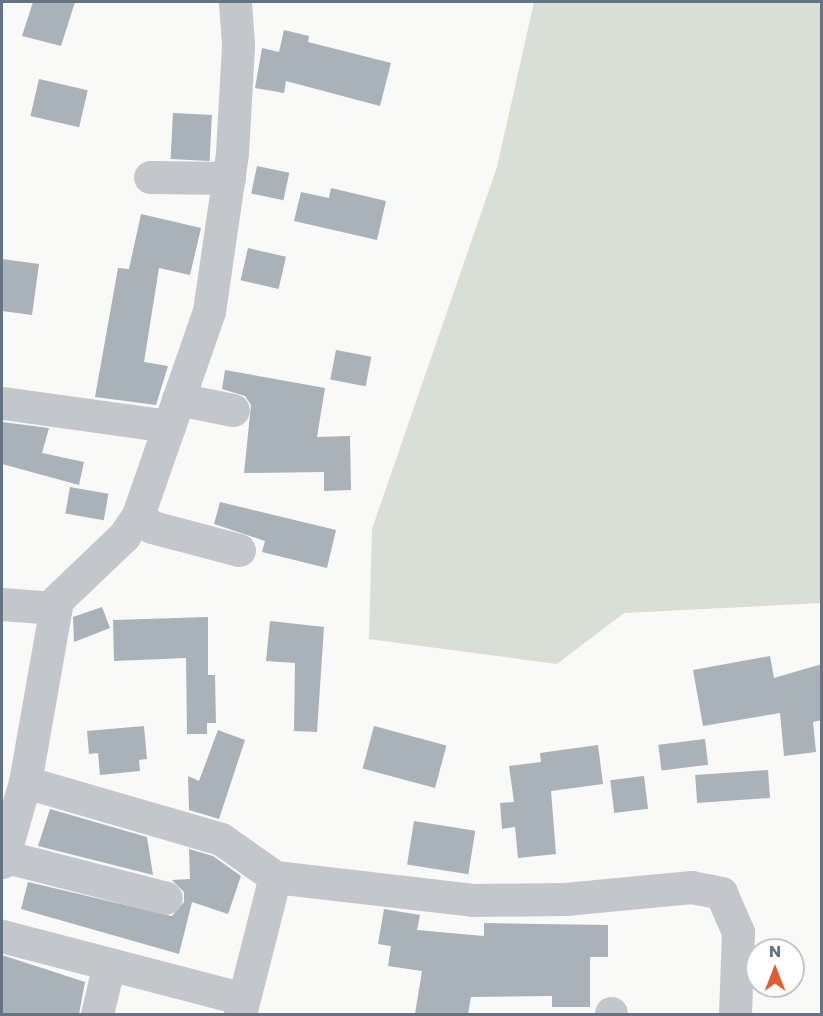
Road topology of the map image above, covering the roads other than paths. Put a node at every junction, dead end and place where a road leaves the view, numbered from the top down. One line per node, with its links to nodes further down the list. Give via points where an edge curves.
1 (235, 2): 3 (street, via 238,44)
2 (150, 177): 3 (street)
3 (229, 178): 6 (street, via 209,311)
4 (3, 403): 6 (street)
5 (233, 410): 6 (street)
6 (174, 413): 7 (street)
7 (138, 515): 8 (street, via 152,527); 10 (street, via 124,536 69,584)
8 (239, 550)
9 (2, 604): 10 (street)
10 (56, 608): 11 (street)
11 (25, 782): 12 (street); 13 (street, via 221,839)
12 (2, 859): 14 (street)
13 (275, 877): 17 (street); 19 (street, via 473,900 565,899 691,887 721,893 738,932)
14 (166, 898)
15 (2, 936): 16 (street)
16 (109, 964): 17 (street); 18 (street)
17 (242, 1007)
18 (97, 1014)
19 (735, 1014)

